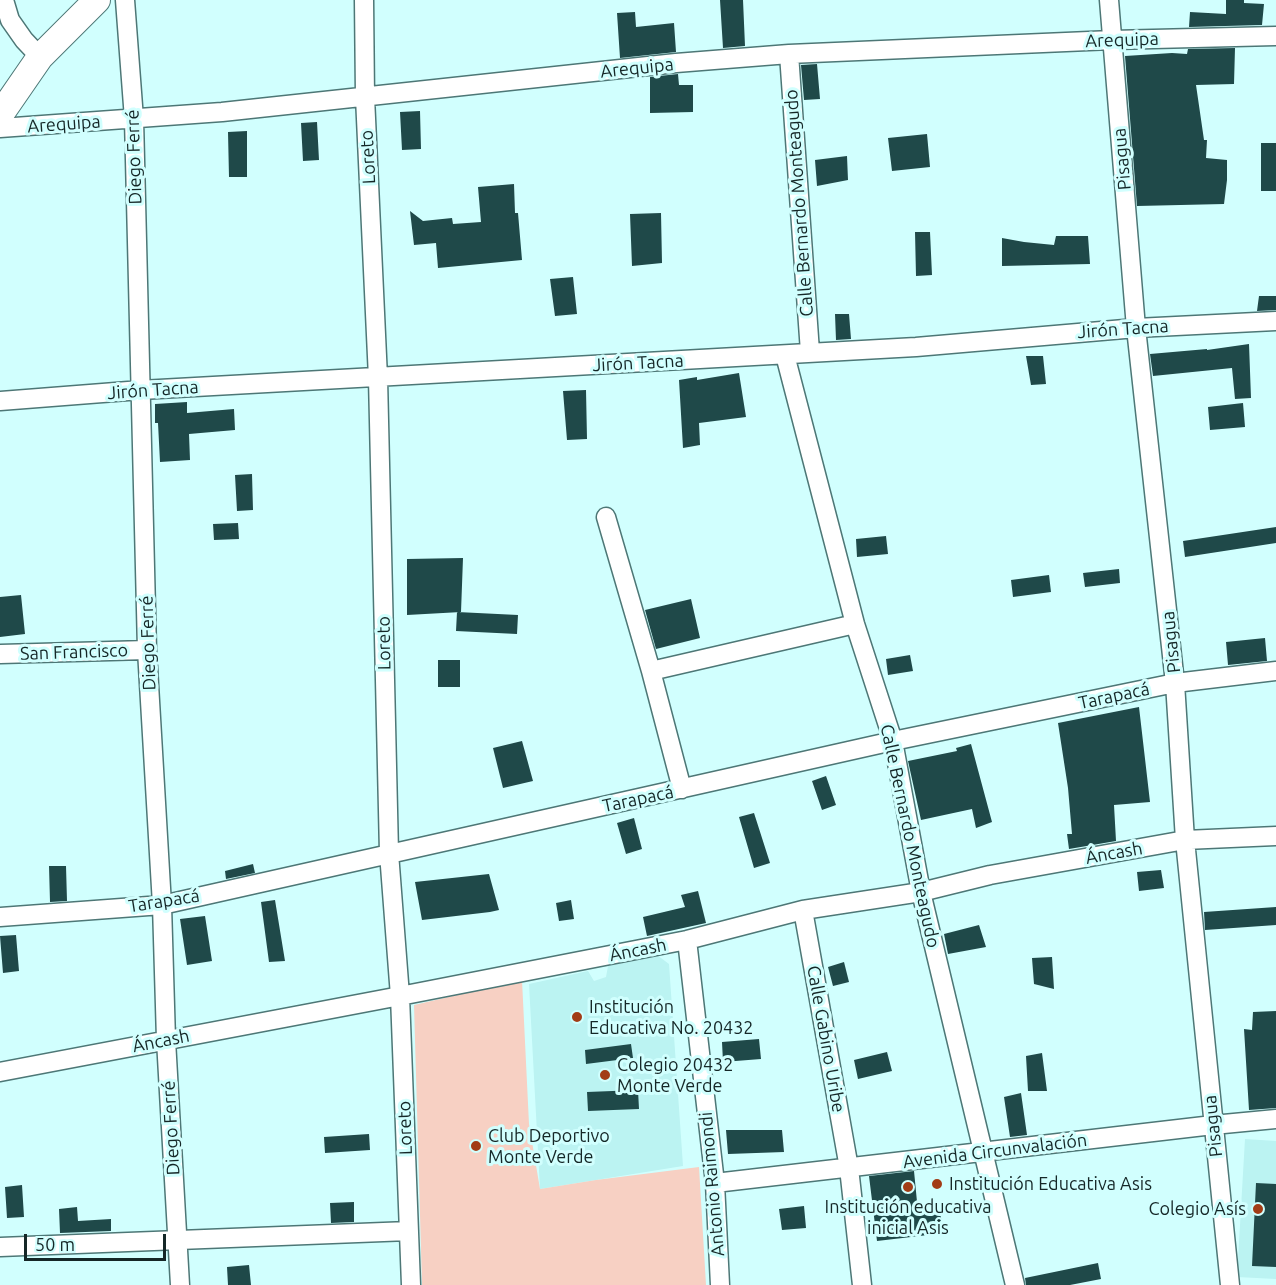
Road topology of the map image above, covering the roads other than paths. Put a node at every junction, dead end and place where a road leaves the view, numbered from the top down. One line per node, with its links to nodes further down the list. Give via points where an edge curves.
1 (4, 0): 9 (street, via 10,20)
2 (97, 0): 9 (street)
3 (125, 0): 12 (street, Diego Ferré)
4 (364, 0): 10 (street, Loreto)
5 (1109, 0): 7 (street, Pisagua)
6 (1276, 36): 7 (street, Arequipa)
7 (1112, 40): 8 (street, Arequipa); 15 (street, Pisagua)
8 (789, 54): 10 (street, Arequipa); 16 (street, Calle Bernardo Monteagudo)
9 (40, 57): 11 (street)
10 (365, 97): 12 (street, Arequipa); 18 (street, Loreto)
11 (0, 115)
12 (134, 119): 13 (street, Arequipa); 19 (street, Diego Ferré)
13 (0, 128)
14 (1276, 321): 15 (street, Jirón Tacna)
15 (1136, 327): 16 (street, Jirón Tacna, via 916,347); 27 (street, Pisagua)
16 (810, 352): 17 (street, Jirón Tacna)
17 (785, 355): 18 (street, Jirón Tacna); 22 (street, Calle Bernardo Monteagudo)
18 (378, 378): 19 (street, Jirón Tacna); 32 (street, Loreto)
19 (141, 390): 20 (street, Jirón Tacna); 23 (street, Diego Ferré)
20 (0, 401)
21 (606, 517): 25 (street)
22 (855, 624): 25 (street); 28 (street, Calle Bernardo Monteagudo)
23 (147, 650): 24 (street, San Francisco); 34 (street, Diego Ferré)
24 (0, 654)
25 (651, 671): 29 (street)
26 (1276, 671): 27 (street, Tarapacá)
27 (1175, 683): 28 (street, Tarapacá); 31 (street, Pisagua)
28 (893, 741): 29 (street, Tarapacá); 33 (street, Calle Bernardo Monteagudo)
29 (682, 789): 32 (street, Tarapacá)
30 (1276, 836): 31 (street, Áncash)
31 (1185, 840): 33 (street, Áncash, via 990,875); 42 (street, Pisagua)
32 (389, 853): 34 (street, Tarapacá); 38 (street, Loreto)
33 (921, 892): 35 (street, Áncash); 43 (street, Calle Bernardo Monteagudo)
34 (162, 905): 36 (street, Tarapacá); 39 (street, Diego Ferré)
35 (803, 910): 37 (street, Áncash); 44 (street, Calle Gabino Uribe)
36 (0, 917)
37 (687, 940): 38 (street, Áncash); 45 (street, Antonio Raimondi)
38 (400, 996): 39 (street, Áncash); 46 (street, Loreto)
39 (166, 1040): 40 (street, Áncash); 47 (street, Diego Ferré)
40 (0, 1072)
41 (1276, 1119): 42 (street, Avenida Circunvalación)
42 (1213, 1125): 43 (street, Avenida Circunvalación); 54 (street, Pisagua)
43 (982, 1152): 44 (street, Avenida Circunvalación); 53 (street, Calle Bernardo Monteagudo)
44 (849, 1168): 45 (street, Avenida Circunvalación); 52 (street, Calle Gabino Uribe)
45 (715, 1183): 51 (street, Antonio Raimondi)
46 (409, 1231): 47 (street); 50 (street, Loreto)
47 (177, 1240): 48 (street); 49 (street, Diego Ferré)
48 (0, 1247)
49 (180, 1285)
50 (411, 1285)
51 (720, 1285)
52 (862, 1285)
53 (1015, 1285)
54 (1230, 1285)

